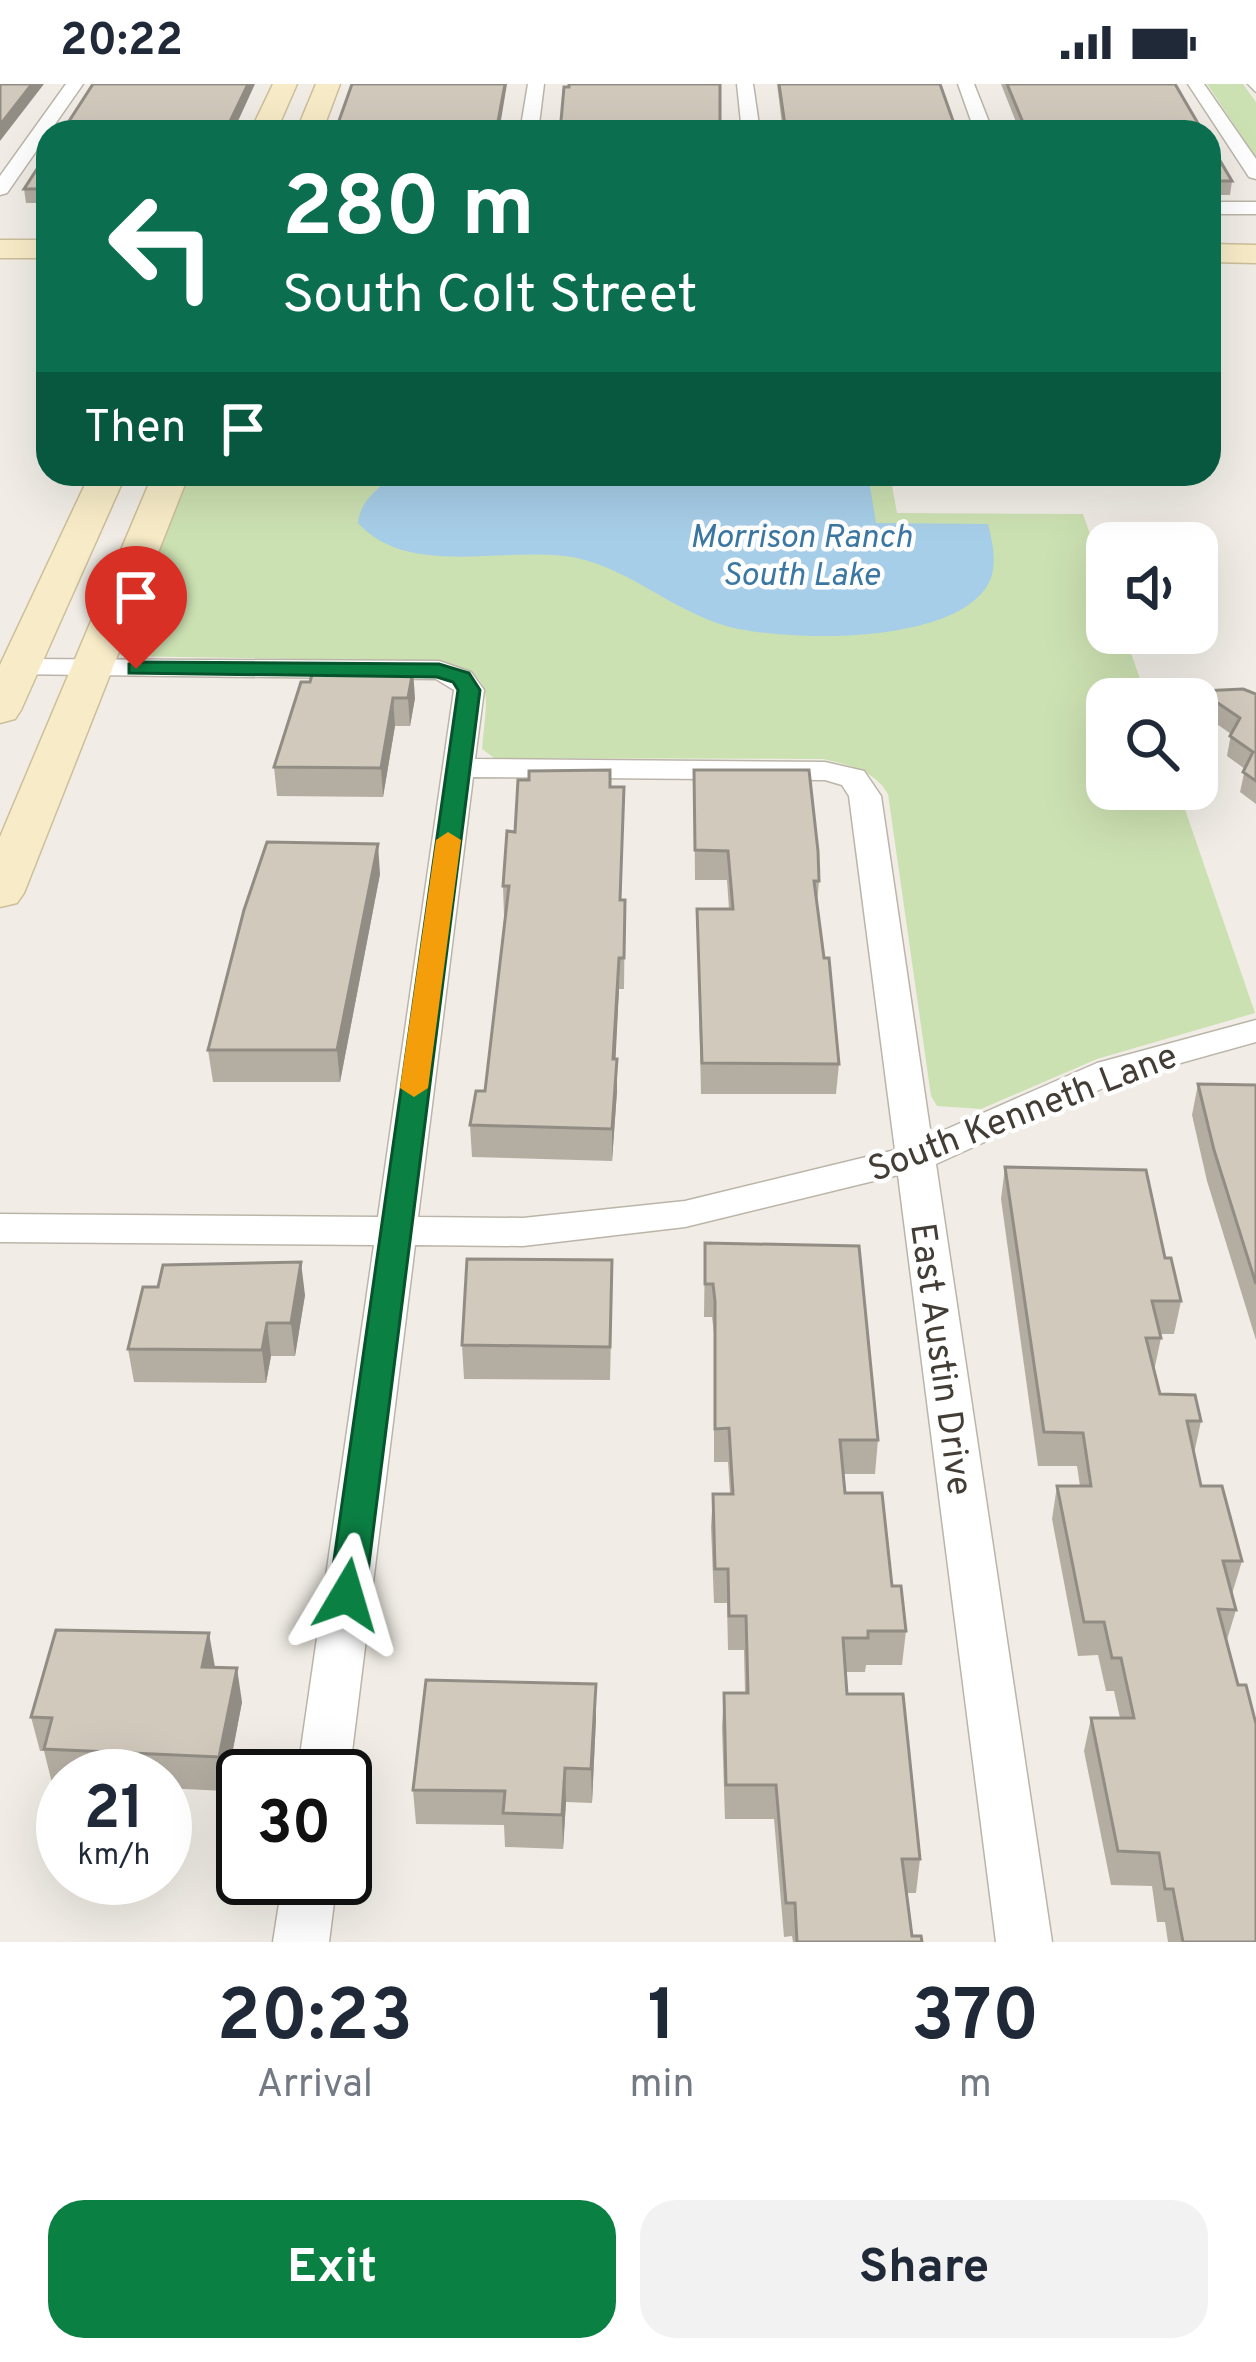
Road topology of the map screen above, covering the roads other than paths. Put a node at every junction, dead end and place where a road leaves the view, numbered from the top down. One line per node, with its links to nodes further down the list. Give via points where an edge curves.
1 (75, 84): 8 (street)
2 (285, 84): 9 (street)
3 (328, 84): 10 (street)
4 (536, 84): 11 (street)
5 (746, 84): 12 (street)
6 (965, 84): 13 (street)
7 (1196, 84): 14 (street)
8 (49, 120)
9 (268, 120)
10 (314, 120)
11 (532, 120)
12 (750, 120)
13 (979, 120)
14 (1220, 120)
15 (1221, 121): 17 (street)
16 (36, 139): 18 (street)
17 (1256, 173)
18 (0, 189)
19 (1221, 208): 20 (street)
20 (1256, 208)
21 (0, 249): 22 (street)
22 (36, 249)
23 (1221, 253): 24 (street)
24 (1256, 254)
25 (102, 486): 27 (street)
26 (166, 486): 28 (street)
27 (19, 668): 28 (street); 29 (street)
28 (93, 668): 30 (street, via 439,670 469,690); 31 (street)
29 (0, 710)
30 (458, 768): 33 (street, East Austin Drive, via 825,771 853,778 865,796); 35 (street)
31 (0, 893)
32 (1256, 1031): 33 (street, South Kenneth Lane, via 1110,1071)
33 (916, 1159): 35 (street, South Kenneth Lane, via 601,1226); 39 (street, East Austin Drive)
34 (0, 1228): 35 (street, South Kenneth Lane)
35 (394, 1232): 36 (street)
36 (327, 1749)
37 (307, 1905): 38 (street)
38 (302, 1942)
39 (1024, 1942)

